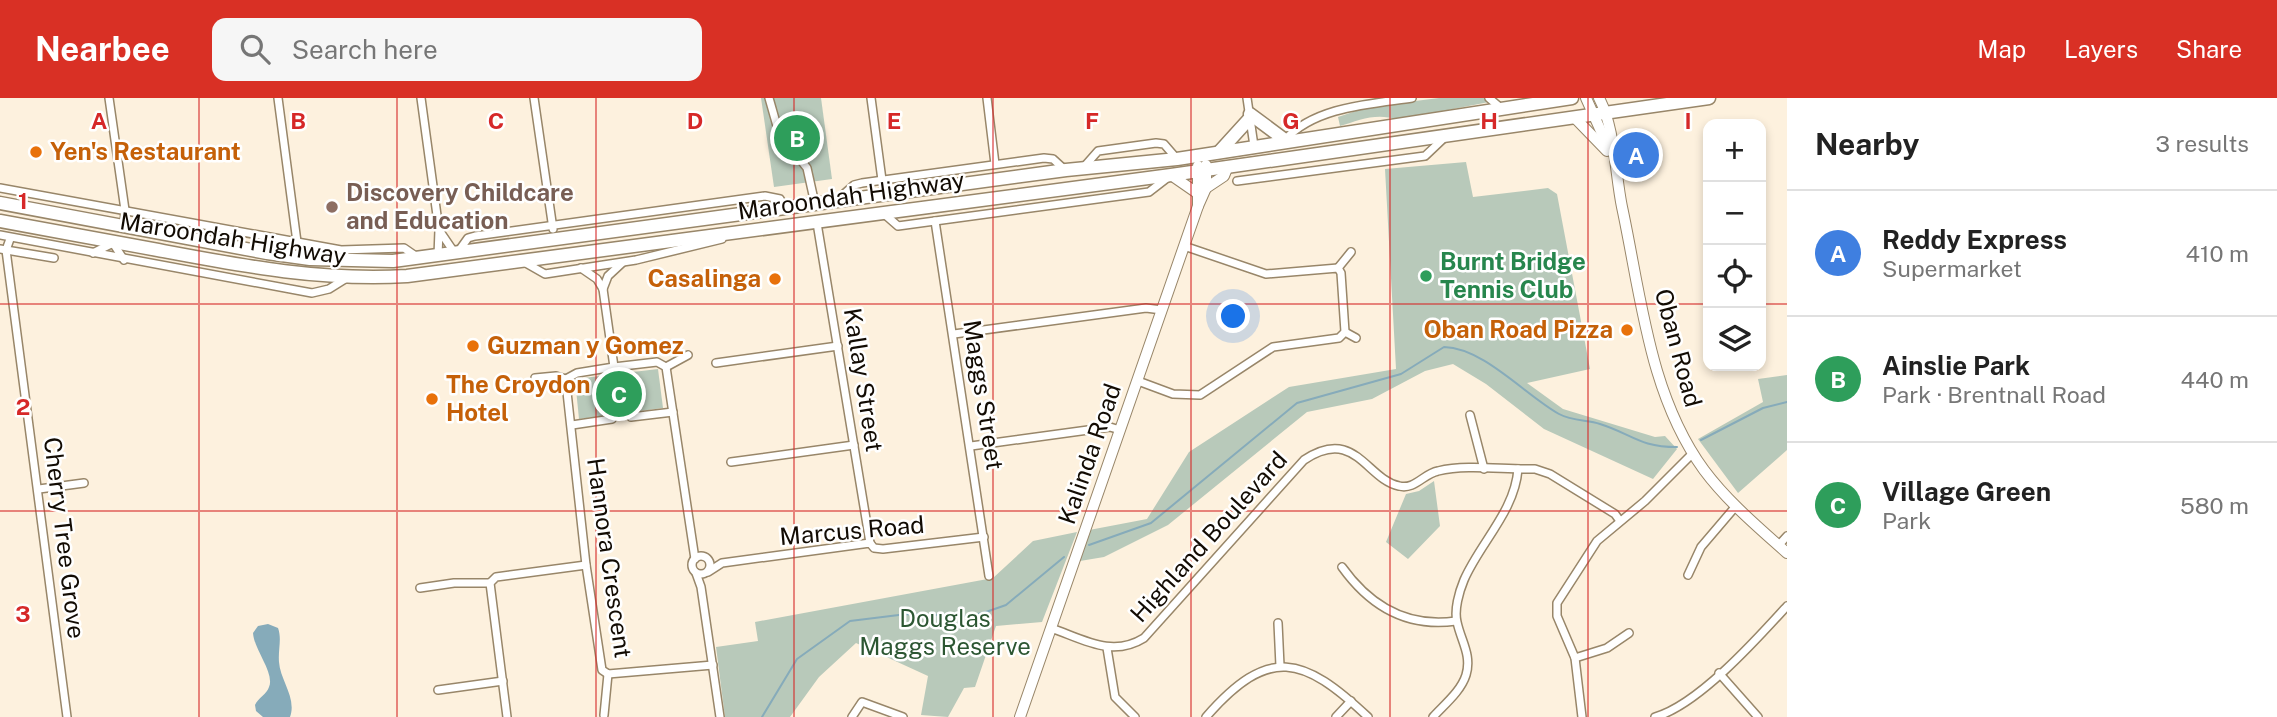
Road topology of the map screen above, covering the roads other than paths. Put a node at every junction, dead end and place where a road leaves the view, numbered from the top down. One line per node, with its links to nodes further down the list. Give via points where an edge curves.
1 (109, 98): 42 (street)
2 (278, 98): 55 (street)
3 (421, 98): 49 (street)
4 (534, 98): 48 (street)
5 (769, 98): 40 (street, via 779,133 807,168)
6 (871, 98): 34 (street)
7 (987, 98): 28 (street)
8 (1247, 98): 18 (street)
9 (1411, 98): 21 (street, via 1367,104 1309,121)
10 (1489, 98): 16 (street)
11 (1572, 98): 15 (highway, Maroondah Highway)
12 (1586, 98): 17 (street, Oban Road)
13 (1599, 98): 17 (street, Oban Road)
14 (1709, 98): 17 (highway, Maroondah Highway)
15 (1547, 100): 16 (highway, Maroondah Highway)
16 (1503, 110): 21 (highway, Maroondah Highway)
17 (1602, 114): 19 (highway, Maroondah Highway); 26 (street, Oban Road)
18 (1250, 116): 21 (highway); 22 (street); 23 (highway)
19 (1575, 118): 20 (highway, Maroondah Highway); 26 (street)
20 (1445, 137): 25 (highway, Maroondah Highway); 32 (street, via 1425,156)
21 (1285, 141): 22 (highway, Maroondah Highway)
22 (1254, 146): 23 (highway, Maroondah Highway); 27 (highway)
23 (1220, 151): 24 (highway, Maroondah Highway)
24 (1202, 154): 30 (highway, Maroondah Highway); 31 (street, Kalinda Road)
25 (1309, 156): 27 (highway, Maroondah Highway); 32 (street)
26 (1612, 156): 94 (street, Oban Road, via 1660,380)
27 (1257, 163): 29 (highway, Maroondah Highway)
28 (995, 164): 30 (street, via 1044,158); 34 (street)
29 (1228, 166): 31 (highway, Maroondah Highway); 37 (street, via 1224,176)
30 (1066, 170): 38 (highway, Maroondah Highway)
31 (1202, 170): 33 (highway, Maroondah Highway); 37 (street, Kalinda Road)
32 (1310, 170): 35 (street)
33 (1171, 175): 37 (street); 43 (highway, Maroondah Highway); 45 (street, via 1149,192)
34 (882, 180): 38 (street, via 854,185)
35 (1237, 181)
36 (0, 188): 42 (street)
37 (1202, 191): 57 (street, Kalinda Road)
38 (834, 202): 40 (highway, Maroondah Highway)
39 (0, 203): 47 (highway, Maroondah Highway)
40 (815, 205): 41 (highway, Maroondah Highway); 46 (highway)
41 (786, 209): 48 (street, via 780,199 765,197); 54 (highway, Maroondah Highway)
42 (125, 210): 47 (street); 55 (street)
43 (882, 212): 45 (street, via 898,226); 46 (highway, Maroondah Highway)
44 (0, 221): 56 (highway, Maroondah Highway)
45 (935, 221): 76 (street, Maggs Street)
46 (817, 223): 50 (highway, Maroondah Highway); 78 (street, Kallay Street)
47 (124, 226): 51 (highway, Maroondah Highway)
48 (552, 226): 54 (street); 62 (street, via 468,238)
49 (439, 230): 62 (street); 63 (street)
50 (742, 232): 67 (highway, Maroondah Highway); 68 (street)
51 (163, 233): 59 (highway); 65 (highway, Maroondah Highway, via 310,259)
52 (0, 235): 53 (street)
53 (10, 239): 58 (street, Cherry Tree Grove); 61 (street)
54 (555, 240): 62 (highway, Maroondah Highway)
55 (297, 242): 65 (street, via 341,250 404,248)
56 (113, 243): 59 (highway, Maroondah Highway); 61 (street); 66 (street)
57 (1184, 246): 70 (street, via 1266,274); 74 (street, Kalinda Road)
58 (3, 249): 64 (street); 99 (street, Cherry Tree Grove)
59 (160, 250): 72 (highway, Maroondah Highway)
60 (1351, 251): 70 (street)
61 (92, 253): 66 (street)
62 (456, 253): 63 (highway, Maroondah Highway)
63 (438, 256): 65 (highway, Maroondah Highway); 71 (highway)
64 (54, 258)
65 (419, 258)
66 (124, 260): 72 (street, via 312,293)
67 (524, 261): 69 (street, via 545,274); 71 (highway, Maroondah Highway)
68 (622, 262): 69 (street); 73 (street)
69 (581, 268): 73 (street)
70 (1338, 268): 75 (street)
71 (445, 271): 72 (highway, Maroondah Highway)
72 (345, 279)
73 (603, 289): 81 (street)
74 (1162, 310): 76 (street, via 1146,308); 85 (street, Kalinda Road)
75 (1345, 332): 77 (street); 85 (street, via 1339,338 1273,347 1200,395 1173,394)
76 (954, 334): 93 (street, Maggs Street)
77 (1356, 338)
78 (838, 346): 80 (street); 92 (street, Kallay Street)
79 (688, 355): 82 (street)
80 (716, 363)
81 (614, 367): 82 (street, via 657,362); 84 (street)
82 (666, 367): 86 (street)
83 (535, 378): 84 (street)
84 (566, 379): 90 (street, Hannora Crescent)
85 (1138, 381): 91 (street, Kalinda Road)
86 (673, 412): 88 (street); 104 (street)
87 (1470, 415): 96 (street)
88 (631, 417)
89 (612, 419): 90 (street, Hannora Crescent)
90 (572, 425): 110 (street, Hannora Crescent)
91 (1120, 430): 93 (street, via 1110,427); 122 (street, Kalinda Road)
92 (854, 445): 95 (street); 105 (street, Kallay Street)
93 (971, 446): 103 (street, Maggs Street)
94 (1693, 453): 100 (street, Oban Road); 101 (street)
95 (731, 462)
96 (1484, 469): 97 (street, Highland Boulevard); 124 (street, Highland Boulevard, via 1437,471 1400,487 1351,453 1329,450 1311,456 1144,638 1133,645)
97 (1518, 469): 101 (street, Highland Boulevard, via 1550,474 1615,513); 120 (street, via 1512,496 1464,579)
98 (84, 483): 99 (street)
99 (39, 489): 135 (street, Cherry Tree Grove)
100 (1736, 506): 106 (street, Oban Road); 114 (street, via 1701,547)
101 (1620, 521): 125 (street, via 1584,558 1557,603 1557,616)
102 (1787, 536): 106 (street)
103 (985, 537): 105 (street, Marcus Road, via 883,550); 115 (street, Maggs Street)
104 (695, 543): 107 (street); 108 (street)
105 (870, 543): 109 (street, Marcus Road)
106 (1783, 549)
107 (706, 558): 108 (street); 109 (street, Marcus Road); 112 (street)
108 (695, 559): 113 (street)
109 (722, 563): 112 (street, Marcus Road)
110 (586, 565): 116 (street, via 496,577); 129 (street, Hannora Crescent, via 602,670)
111 (1342, 567): 120 (street, via 1363,593 1393,614 1420,621)
112 (707, 572): 113 (street); 117 (street)
113 (696, 573): 117 (street)
114 (1688, 575)
115 (989, 576)
116 (490, 583): 118 (street); 130 (street)
117 (701, 587): 126 (street)
118 (421, 588)
119 (1787, 606): 128 (street)
120 (1457, 621): 145 (street, via 1469,660 1466,675)
121 (1278, 623): 127 (street)
122 (1051, 628): 124 (street); 140 (street, Kalinda Road)
123 (1629, 633): 125 (street, via 1607,648)
124 (1107, 648): 141 (street, via 1115,697)
125 (1575, 659): 146 (street)
126 (713, 665): 129 (street, Hannora Crescent); 137 (street)
127 (1280, 666): 132 (street, via 1318,675); 142 (street, via 1235,685)
128 (1719, 673): 133 (street); 148 (street)
129 (608, 674): 134 (street)
130 (503, 681): 131 (street); 136 (street)
131 (438, 690)
132 (1351, 701): 143 (street); 144 (street)
133 (1667, 715): 147 (street)
134 (604, 716)
135 (67, 717)
136 (508, 717)
137 (720, 717)
138 (852, 717): 139 (street, via 862,702)
139 (903, 717)
140 (1020, 717)
141 (1135, 717)
142 (1206, 717)
143 (1336, 717)
144 (1368, 717)
145 (1433, 717)
146 (1582, 717)
147 (1655, 717)
148 (1758, 717)

